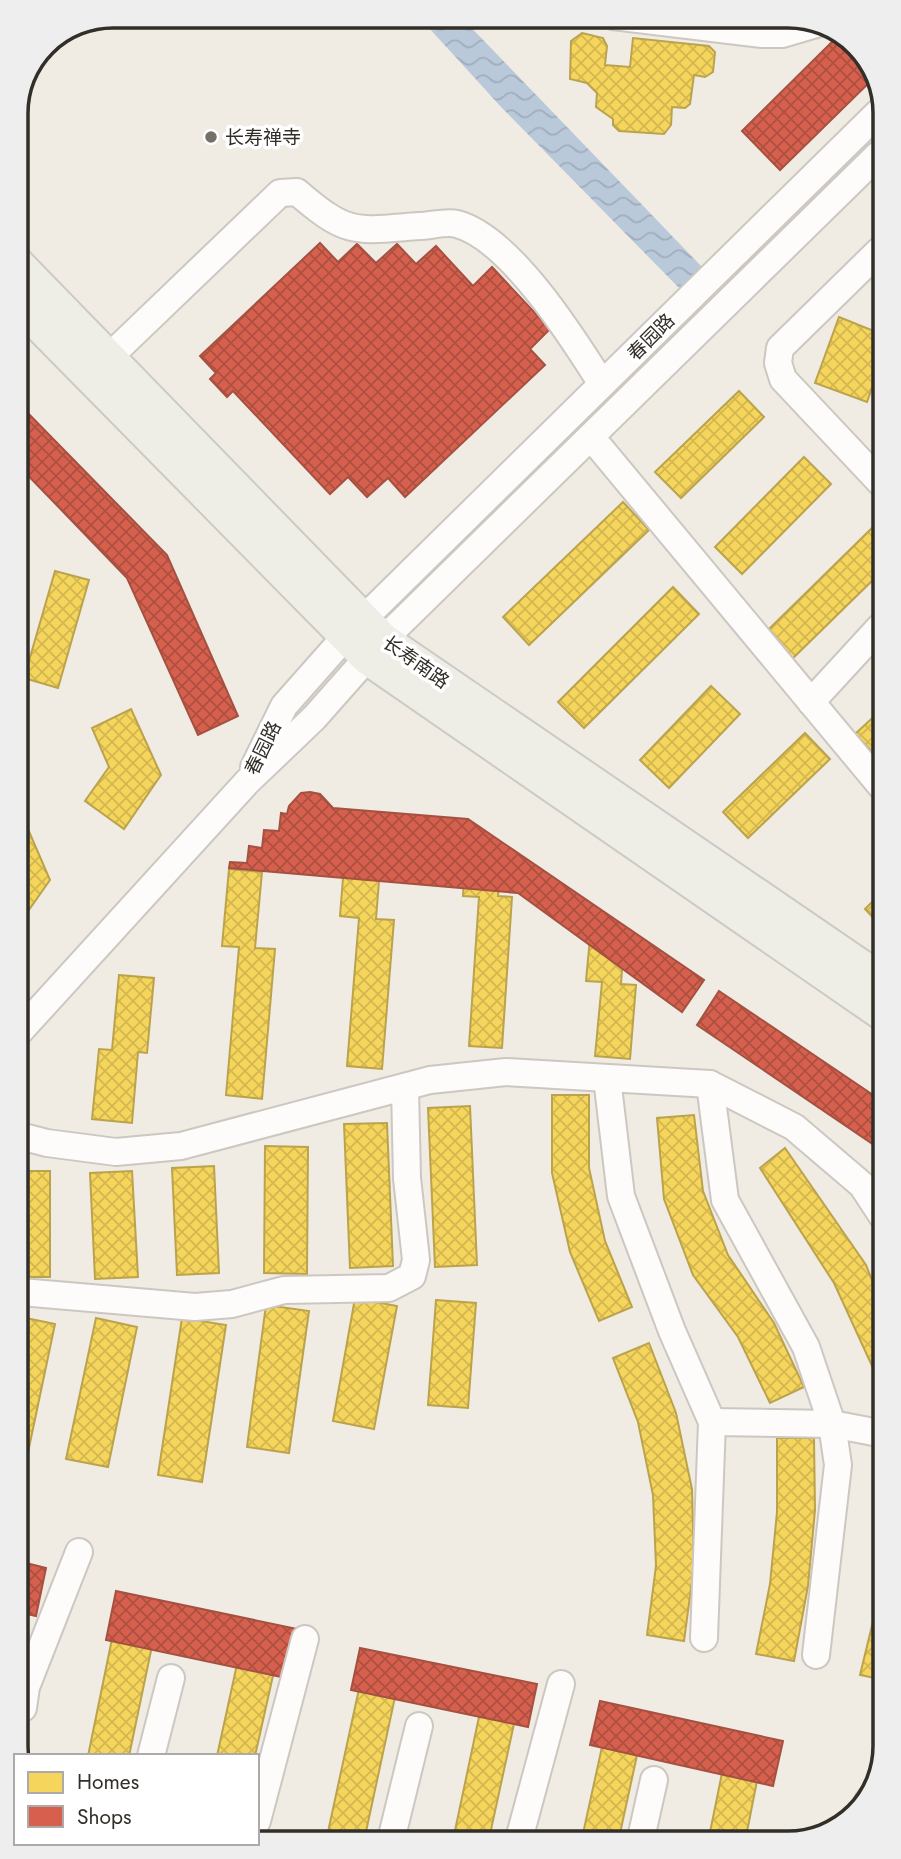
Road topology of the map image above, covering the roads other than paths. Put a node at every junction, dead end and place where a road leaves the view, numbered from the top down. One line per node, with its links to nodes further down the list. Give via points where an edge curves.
1 (712, 28): 2 (street, via 762,34)
2 (799, 29)
3 (873, 118): 9 (street, 春园路)
4 (873, 160): 10 (street, 春园路)
5 (873, 257): 11 (street, via 780,348 778,363 783,380)
6 (28, 275): 8 (main road, 长寿南路)
7 (28, 313): 13 (main road, 长寿南路)
8 (108, 358): 9 (street, via 280,194 298,192 328,219 359,230 456,224 504,251 571,335); 13 (main road, 长寿南路)
9 (602, 384): 13 (street, 春园路)
10 (591, 436): 13 (street, 春园路); 14 (street)
11 (873, 475)
12 (873, 635): 14 (street)
13 (364, 639): 16 (street, 春园路, via 314,718); 16 (street, 春园路, via 284,706); 17 (main road, 长寿南路); 18 (main road, 长寿南路)
14 (811, 702): 15 (street)
15 (873, 776)
16 (247, 782): 19 (street)
17 (873, 975)
18 (873, 1007)
19 (28, 1022)
20 (607, 1078): 21 (street); 22 (street, via 506,1072); 26 (street, via 621,1196)
21 (710, 1084): 24 (street, via 794,1127 862,1185); 27 (street, via 725,1200 806,1347)
22 (405, 1087): 23 (street, via 181,1146 116,1152); 25 (street, via 407,1178 416,1260 412,1276 400,1285 284,1290 232,1304 195,1307)
23 (28, 1138)
24 (873, 1202)
25 (28, 1293)
26 (712, 1422): 27 (street); 30 (street)
27 (832, 1424): 28 (street); 32 (street, via 838,1465)
28 (873, 1432)
29 (79, 1552): 34 (street)
30 (704, 1638)
31 (305, 1639): 39 (street)
32 (816, 1655)
33 (171, 1678): 37 (street)
34 (28, 1682)
35 (562, 1684): 41 (street)
36 (419, 1726): 40 (street)
37 (152, 1754)
38 (654, 1780): 42 (street)
39 (259, 1813)
40 (393, 1831)
41 (522, 1831)
42 (643, 1831)

